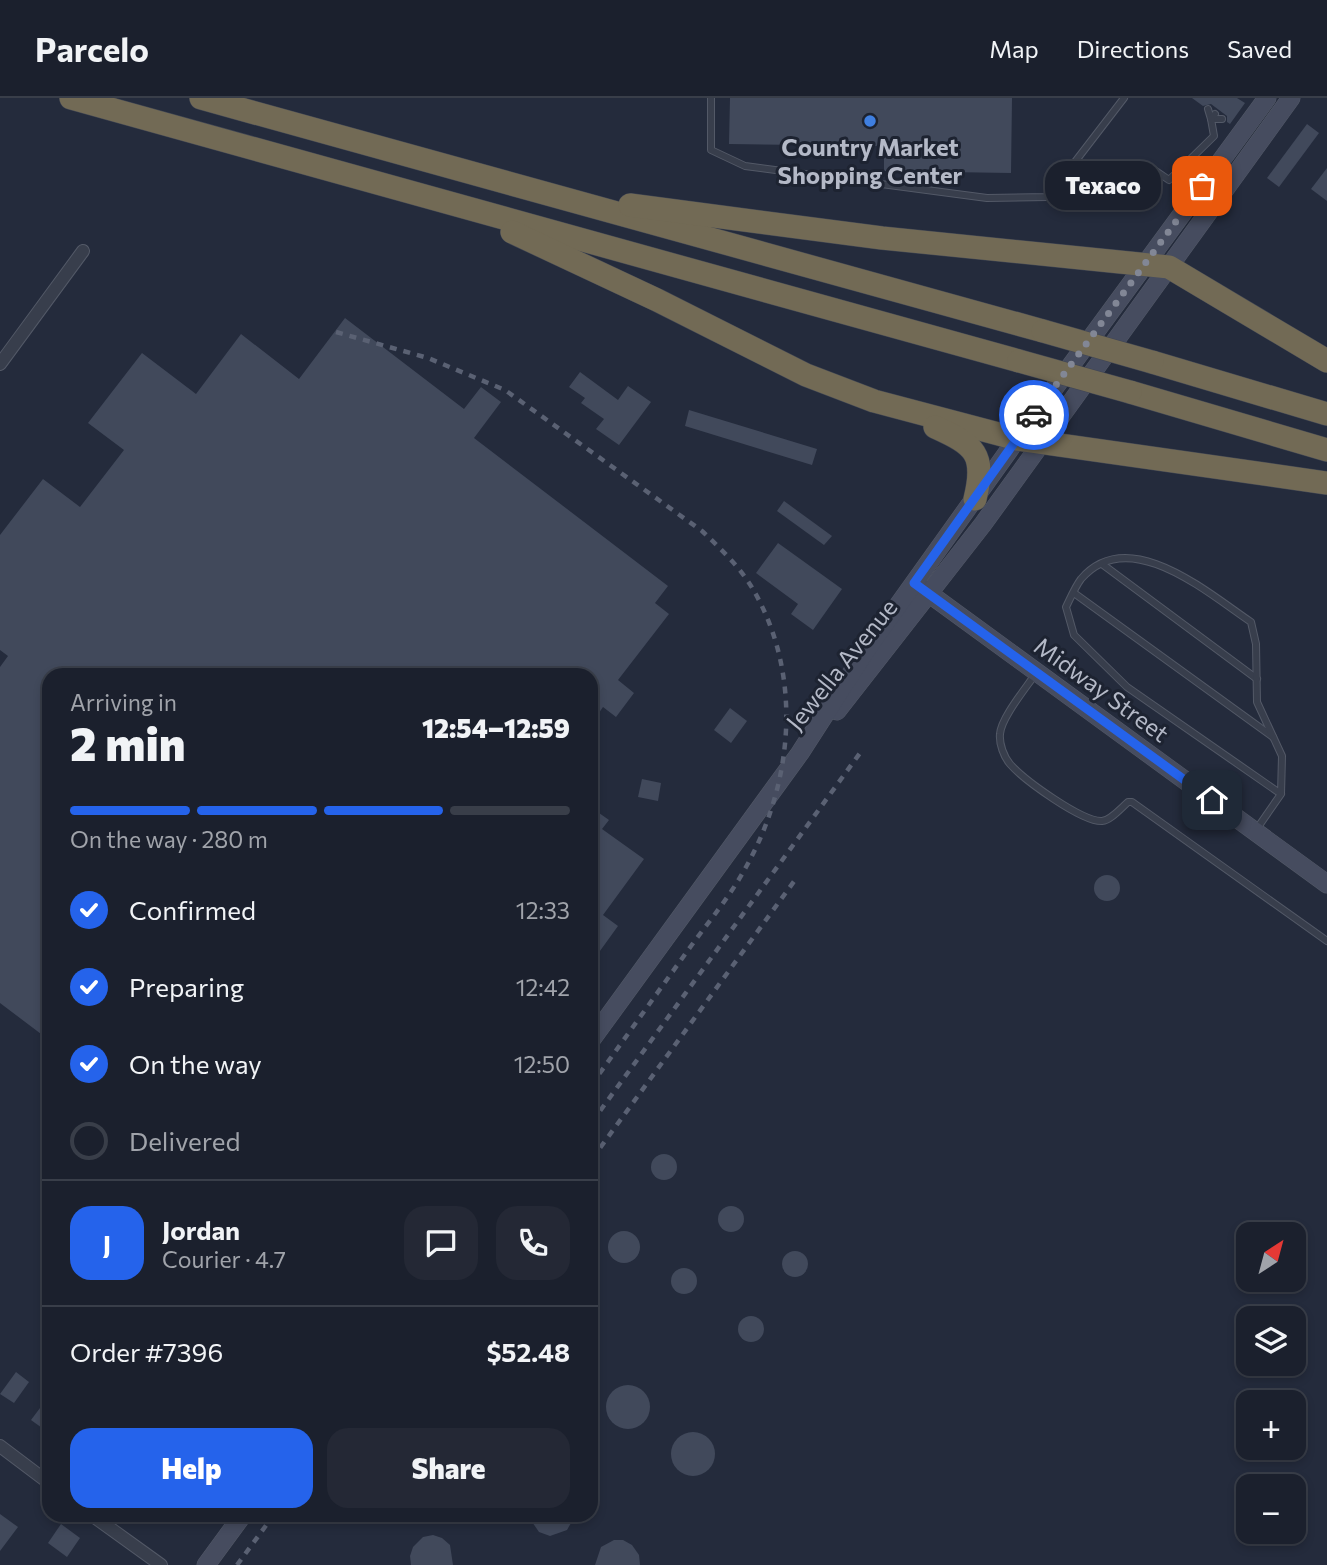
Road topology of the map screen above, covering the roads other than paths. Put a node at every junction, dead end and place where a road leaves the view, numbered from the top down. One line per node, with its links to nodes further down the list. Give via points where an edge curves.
1 (71, 98): 14 (highway)
2 (201, 98): 13 (highway)
3 (712, 98): 4 (lane, via 711,150 745,166 987,198 1048,197)
4 (1125, 98)
5 (1267, 98): 11 (main road, Jewella Avenue)
6 (1286, 100): 17 (main road, Jewella Avenue)
7 (1208, 109): 8 (lane)
8 (1213, 116): 9 (lane); 10 (lane)
9 (1222, 119)
10 (1213, 136): 11 (lane); 12 (lane, via 1168,180)
11 (1230, 148): 16 (main road, Jewella Avenue)
12 (1147, 165)
13 (557, 196): 16 (highway, via 869,237); 21 (highway, bridge)
14 (435, 199): 20 (highway, via 561,254 806,375); 24 (highway, bridge)
15 (83, 251): 19 (street)
16 (1146, 263): 17 (highway); 22 (main road, Jewella Avenue)
17 (1169, 267): 18 (highway); 23 (main road, Jewella Avenue)
18 (1327, 360)
19 (0, 364)
20 (874, 401): 22 (highway); 26 (highway, via 972,447 980,471)
21 (1327, 414)
22 (1017, 439): 23 (highway); 26 (main road, Jewella Avenue)
23 (1042, 442): 25 (highway); 30 (main road, Jewella Avenue)
24 (1327, 450)
25 (1327, 484)
26 (975, 499): 28 (main road, Jewella Avenue)
27 (1102, 564): 29 (lane, via 1081,579); 32 (lane); 32 (lane, via 1129,558 1157,562 1251,622)
28 (914, 583): 30 (main road, Midway Street); 34 (main road, Jewella Avenue)
29 (1074, 593): 33 (lane); 35 (lane, via 1066,607 1074,635 1127,687)
30 (929, 594): 31 (main road, Midway Street); 34 (main road, Jewella Avenue)
31 (1037, 671): 36 (main road, Midway Street); 38 (lane, via 1000,733 1011,765 1042,790 1099,821 1132,802)
32 (1257, 679): 33 (lane, via 1256,702)
33 (1275, 738): 35 (lane, via 1282,756)
34 (800, 753): 39 (main road, Jewella Avenue)
35 (1281, 794): 36 (lane)
36 (1255, 831): 37 (main road, Midway Street)
37 (1327, 884)
38 (1327, 941)
39 (598, 1031)
40 (0, 1446): 41 (street)
41 (42, 1478)
42 (100, 1522): 44 (street)
43 (237, 1522): 46 (main road)
44 (147, 1561): 45 (street)
45 (161, 1565)
46 (205, 1565)

